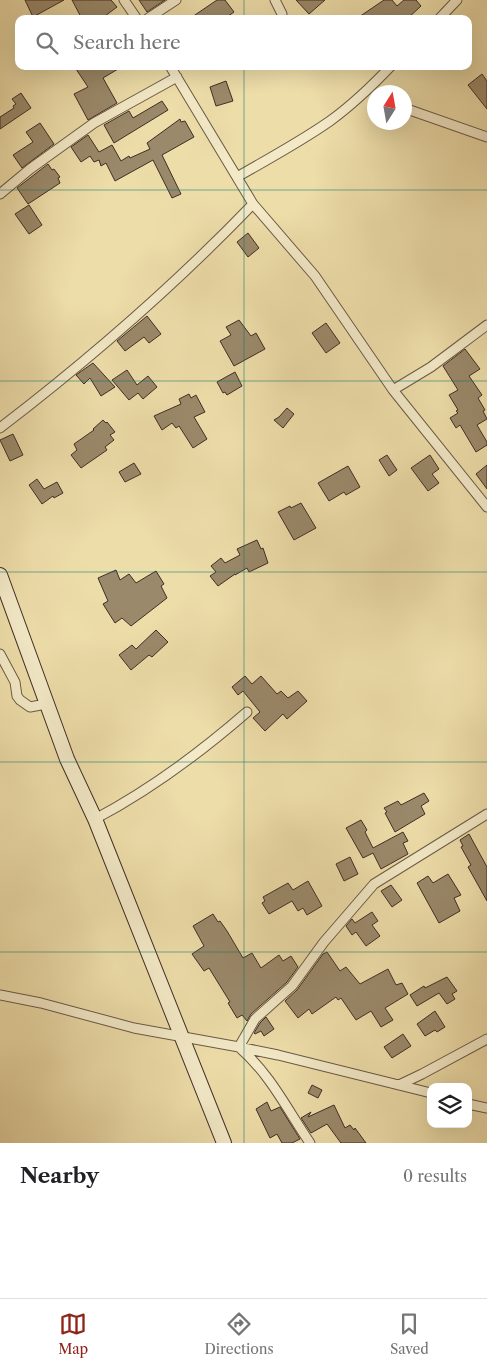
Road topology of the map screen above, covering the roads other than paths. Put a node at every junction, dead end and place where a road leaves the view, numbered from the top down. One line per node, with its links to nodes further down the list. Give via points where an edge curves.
1 (124, 0): 6 (street)
2 (176, 0): 7 (street)
3 (274, 0): 5 (street)
4 (457, 0): 8 (street)
5 (282, 14)
6 (133, 15)
7 (153, 15)
8 (443, 15)
9 (173, 70): 11 (street)
10 (388, 70): 12 (street)
11 (177, 77): 16 (street); 17 (street, via 94,123)
12 (376, 85)
13 (367, 94): 16 (street, via 302,139)
14 (412, 110): 15 (street)
15 (487, 137)
16 (237, 177): 18 (street)
17 (0, 194)
18 (253, 204): 20 (street, via 315,276); 21 (street, via 208,250 97,351)
19 (487, 325): 20 (street, via 431,367)
20 (393, 390): 22 (street)
21 (0, 428)
22 (487, 507)
23 (0, 575): 25 (main road)
24 (0, 654): 25 (street, via 15,682 20,700 30,707)
25 (46, 704): 28 (main road)
26 (248, 712): 28 (street, via 157,781)
27 (487, 814): 32 (street, via 374,884 324,942 292,986 255,1019)
28 (95, 819): 30 (main road)
29 (0, 995): 30 (street, via 134,1028)
30 (182, 1036): 32 (street); 37 (main road)
31 (487, 1039): 33 (street)
32 (239, 1047): 33 (street); 38 (street, via 275,1087)
33 (398, 1085): 34 (street)
34 (427, 1092)
35 (472, 1105): 36 (street)
36 (487, 1108)
37 (224, 1143)
38 (310, 1143)

